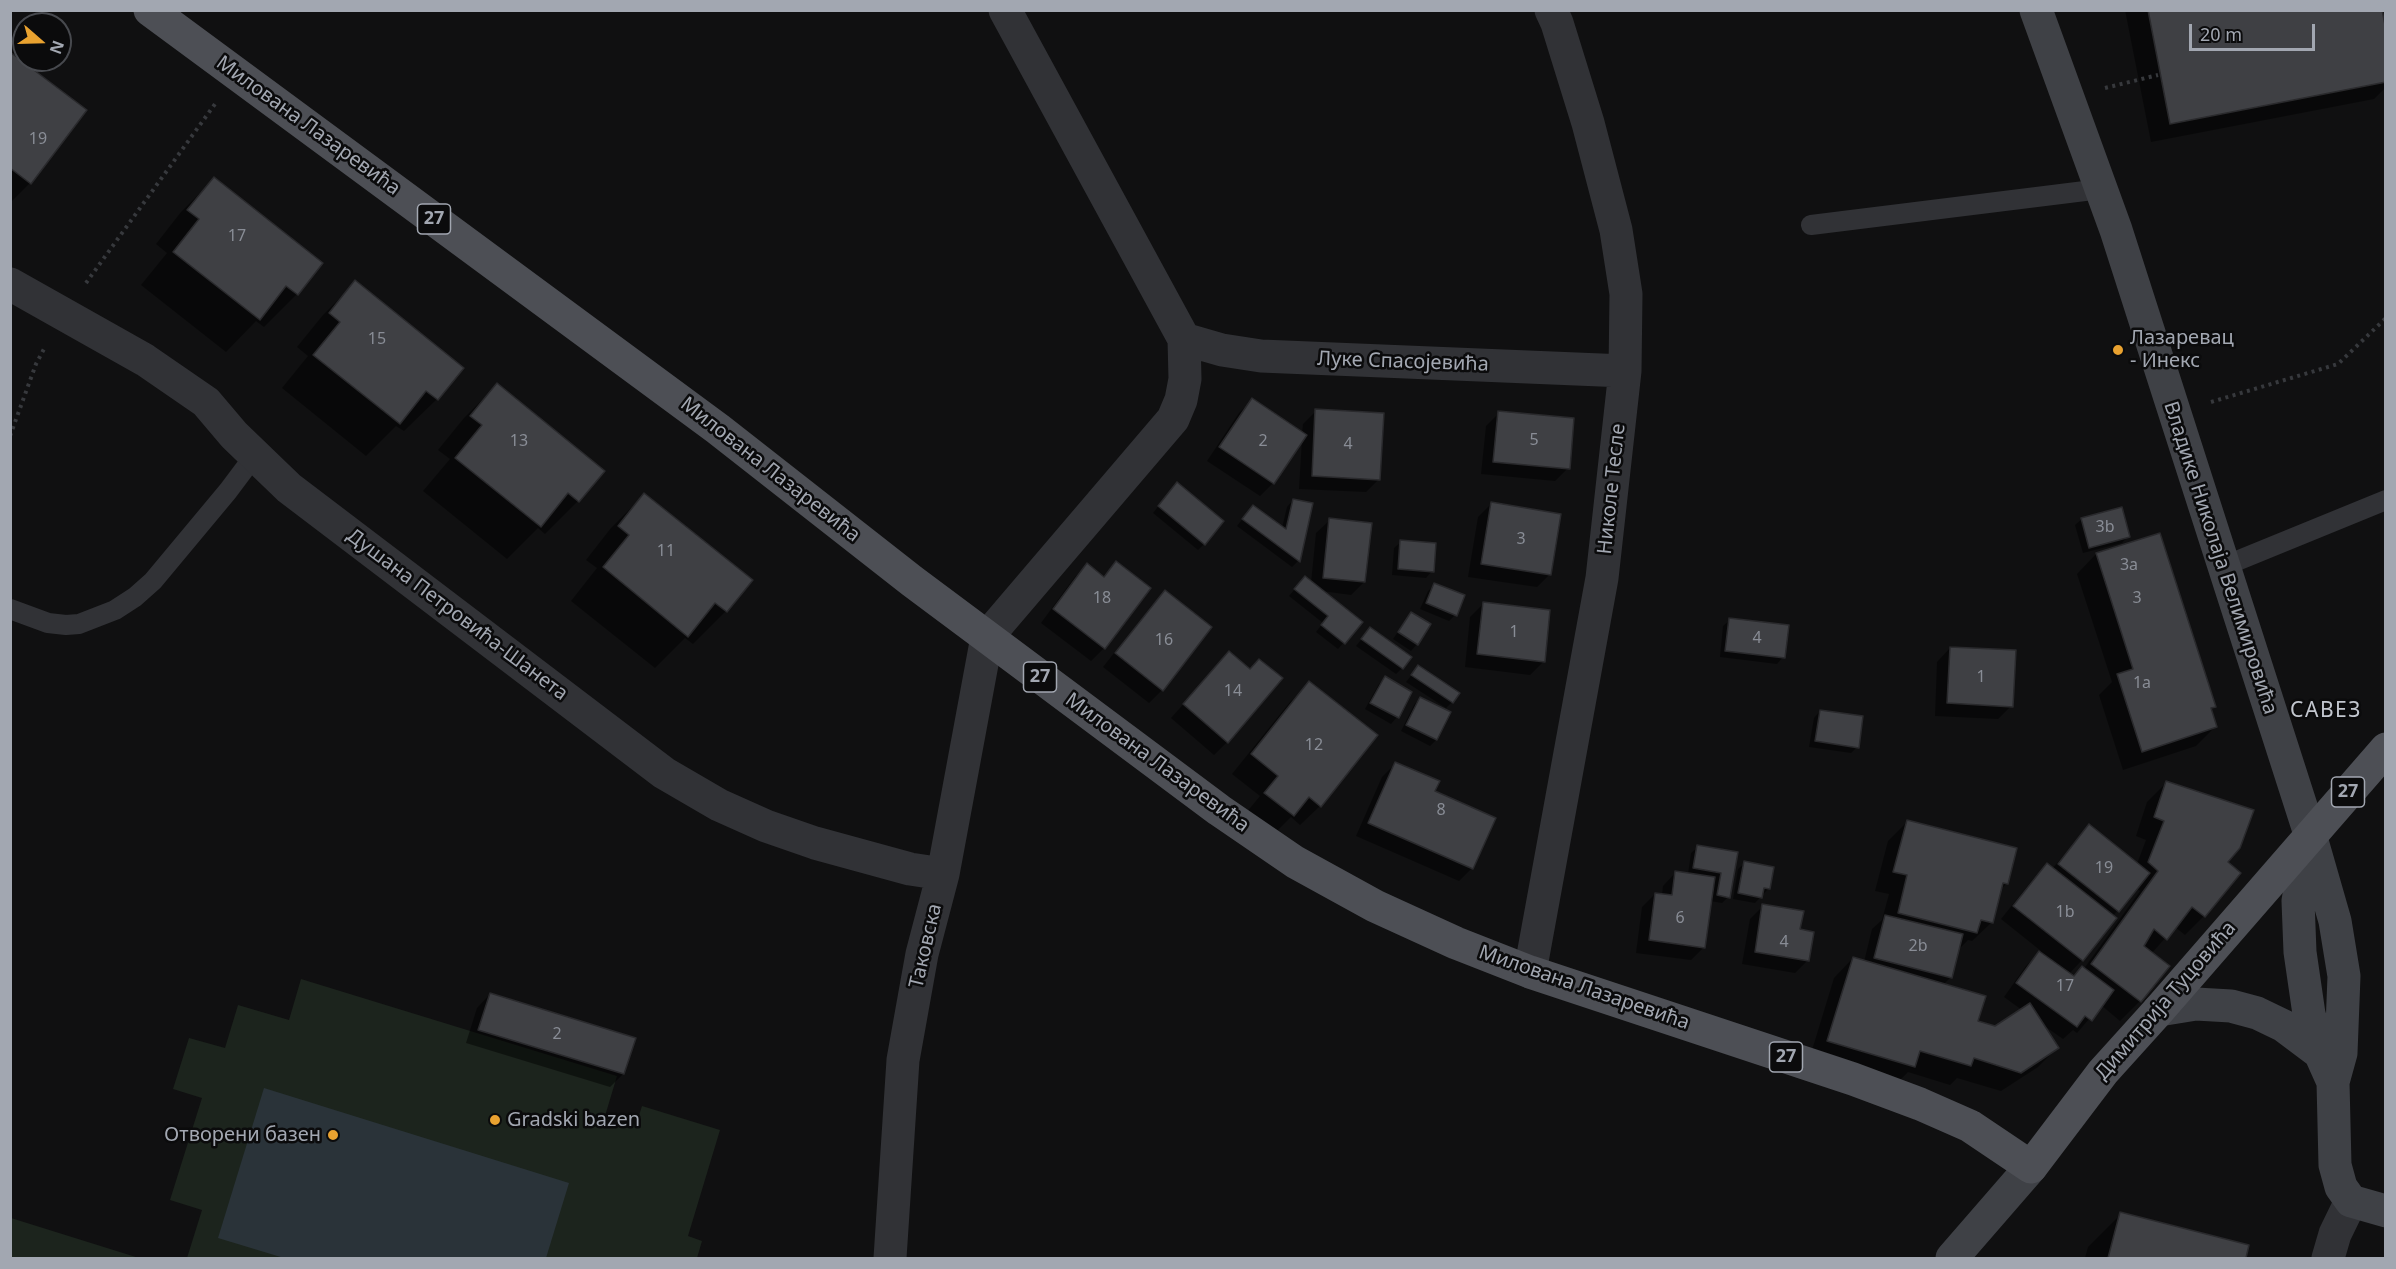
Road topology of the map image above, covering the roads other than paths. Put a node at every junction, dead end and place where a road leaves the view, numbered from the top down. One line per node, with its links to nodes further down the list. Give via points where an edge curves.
1 (150, 10): 14 (main road, Милована Лазаревића / 27, via 718,429)
2 (1005, 10): 8 (street)
3 (1551, 10): 9 (street, Николе Тесле, via 1588,123 1616,230 1626,294)
4 (2036, 10): 5 (street, Владике Николаја Велимировића)
5 (2101, 189): 6 (lane); 12 (street, Владике Николаја Велимировића)
6 (1811, 225)
7 (10, 284): 10 (street, Душана Петровића-Шанета, via 145,360 206,402)
8 (1184, 339): 9 (street, Луке Спасојевића, via 1261,356); 14 (street, via 1185,379 1173,419)
9 (1625, 371): 18 (street, Николе Тесле, via 1602,578)
10 (255, 455): 13 (lane, via 153,581 115,610 66,625 48,623); 17 (street, Душана Петровића-Шанета, via 289,489 664,773 766,826 910,869)
11 (2385, 500): 12 (lane)
12 (2222, 567): 16 (street, Владике Николаја Велимировића)
13 (10, 609)
14 (987, 637): 17 (street, Таковска); 18 (main road, Милована Лазаревића / 27, via 1295,862 1375,906)
15 (2385, 749): 16 (main road, Димитрија Туцовића / 27)
16 (2310, 834): 19 (main road, Димитрија Туцовића / 27); 20 (street, via 2298,900 2300,952 2309,1014); 21 (street, Владике Николаја Велимировића, via 2335,921 2344,976 2341,1053)
17 (943, 874): 25 (street, Таковска, via 922,954 903,1060)
18 (1530, 972): 22 (main road, Милована Лазаревића / 27, via 1920,1104 1970,1126)
19 (2159, 1010): 20 (street, via 2196,1004 2257,1012); 22 (main road, Димитрија Туцовића / 27, via 2103,1072)
20 (2320, 1053): 21 (street)
21 (2333, 1082): 23 (street, via 2335,1165 2341,1187)
22 (2031, 1167): 26 (street, Димитрија Туцовића)
23 (2351, 1201): 24 (street); 27 (street)
24 (2385, 1211)
25 (890, 1258)
26 (1952, 1258)
27 (2328, 1258)

